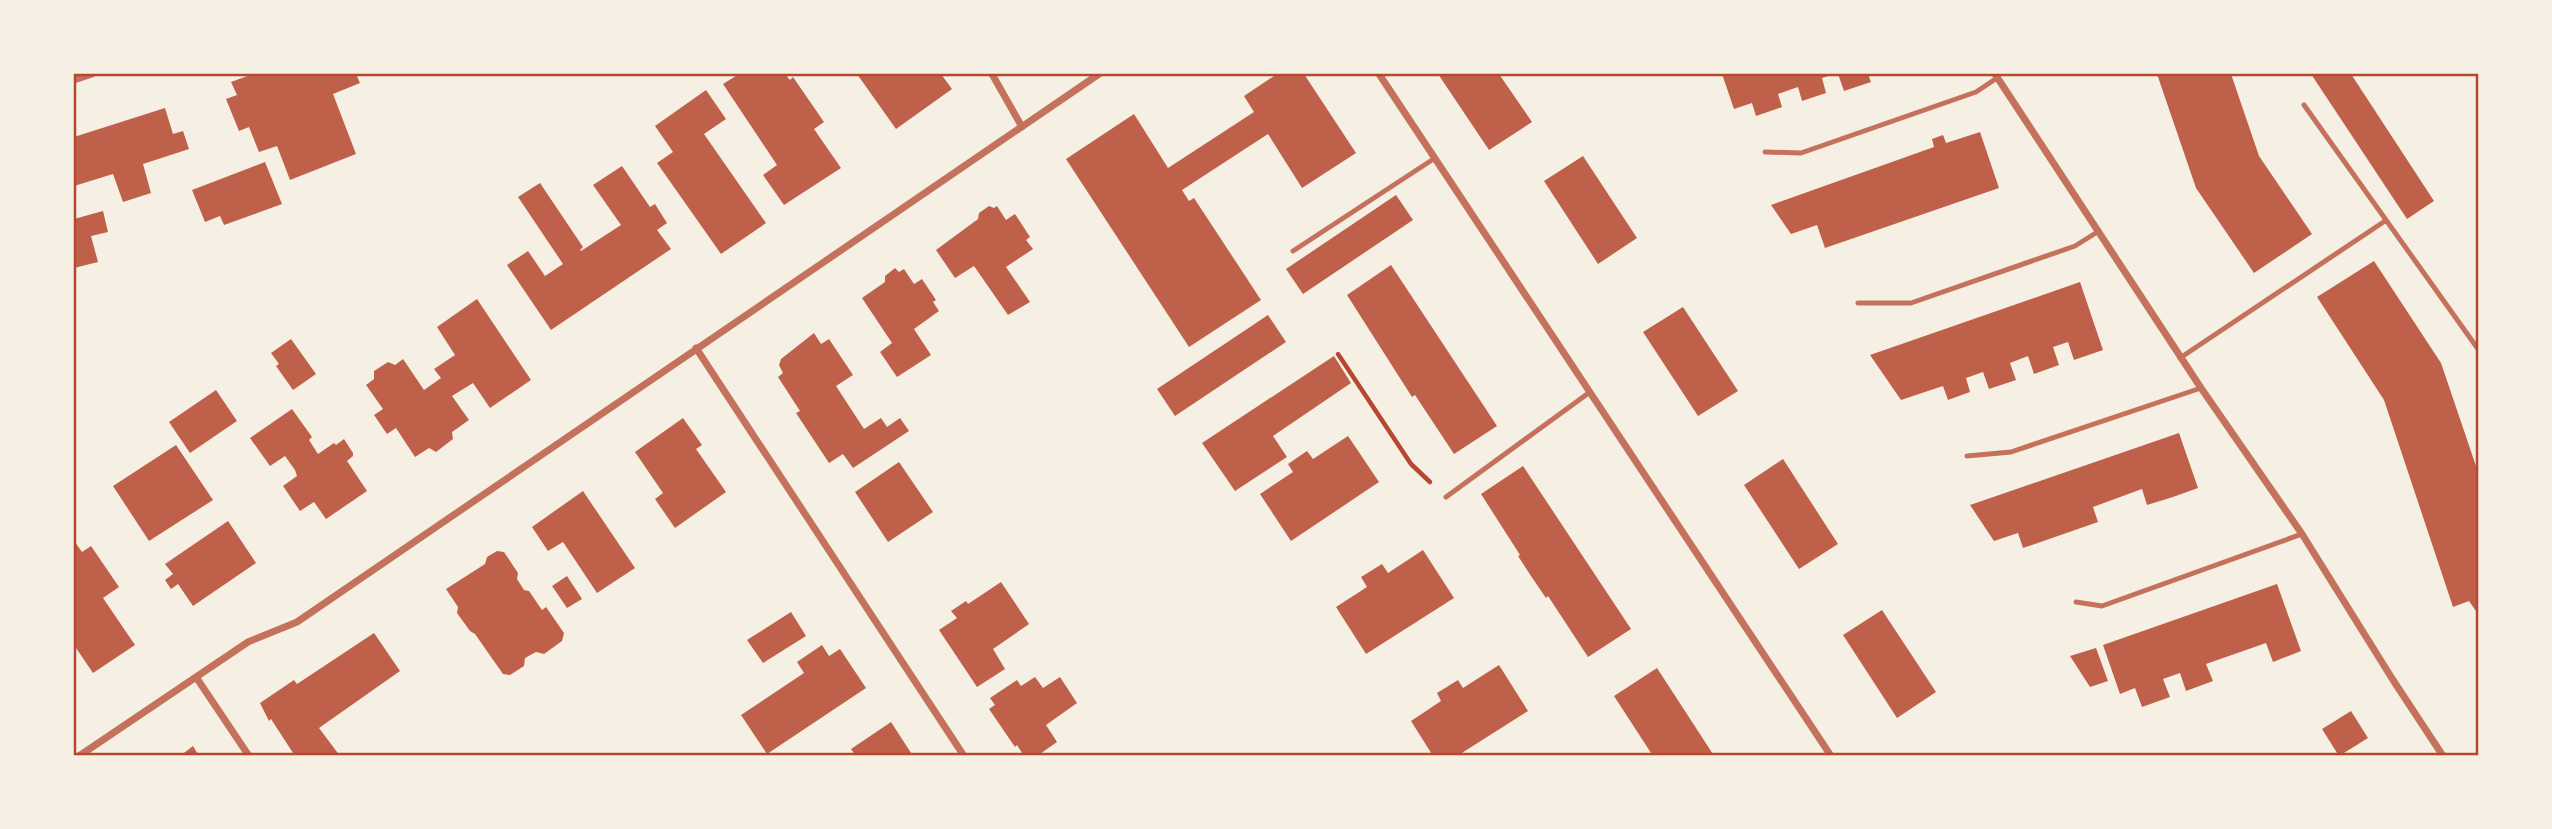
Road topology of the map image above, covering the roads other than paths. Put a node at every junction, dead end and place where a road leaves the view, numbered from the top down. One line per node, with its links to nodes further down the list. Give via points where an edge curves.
1 (92, 74): 6 (street)
2 (992, 74): 8 (street)
3 (1099, 74): 8 (street)
4 (1379, 74): 10 (street)
5 (1996, 76): 9 (lane, via 1976,92 1801,153); 12 (street)
6 (74, 80)
7 (2304, 105): 11 (lane)
8 (1022, 127): 15 (street)
9 (1765, 152)
10 (1435, 158): 13 (lane); 19 (street)
11 (2385, 220): 16 (lane); 17 (lane)
12 (2099, 231): 14 (lane, via 2074,246 1911,303); 17 (street)
13 (1293, 251)
14 (1858, 303)
15 (696, 348): 24 (street, via 297,622 248,642); 27 (street)
16 (2479, 349)
17 (2180, 358): 18 (street)
18 (2201, 388): 20 (lane, via 2011,452); 22 (street)
19 (1590, 392): 21 (lane); 28 (street)
20 (1967, 456)
21 (1446, 497)
22 (2302, 534): 23 (lane, via 2102,606); 29 (street)
23 (2076, 602)
24 (196, 677): 25 (street); 26 (street)
25 (79, 755)
26 (249, 755)
27 (964, 755)
28 (1831, 755)
29 (2443, 755)

